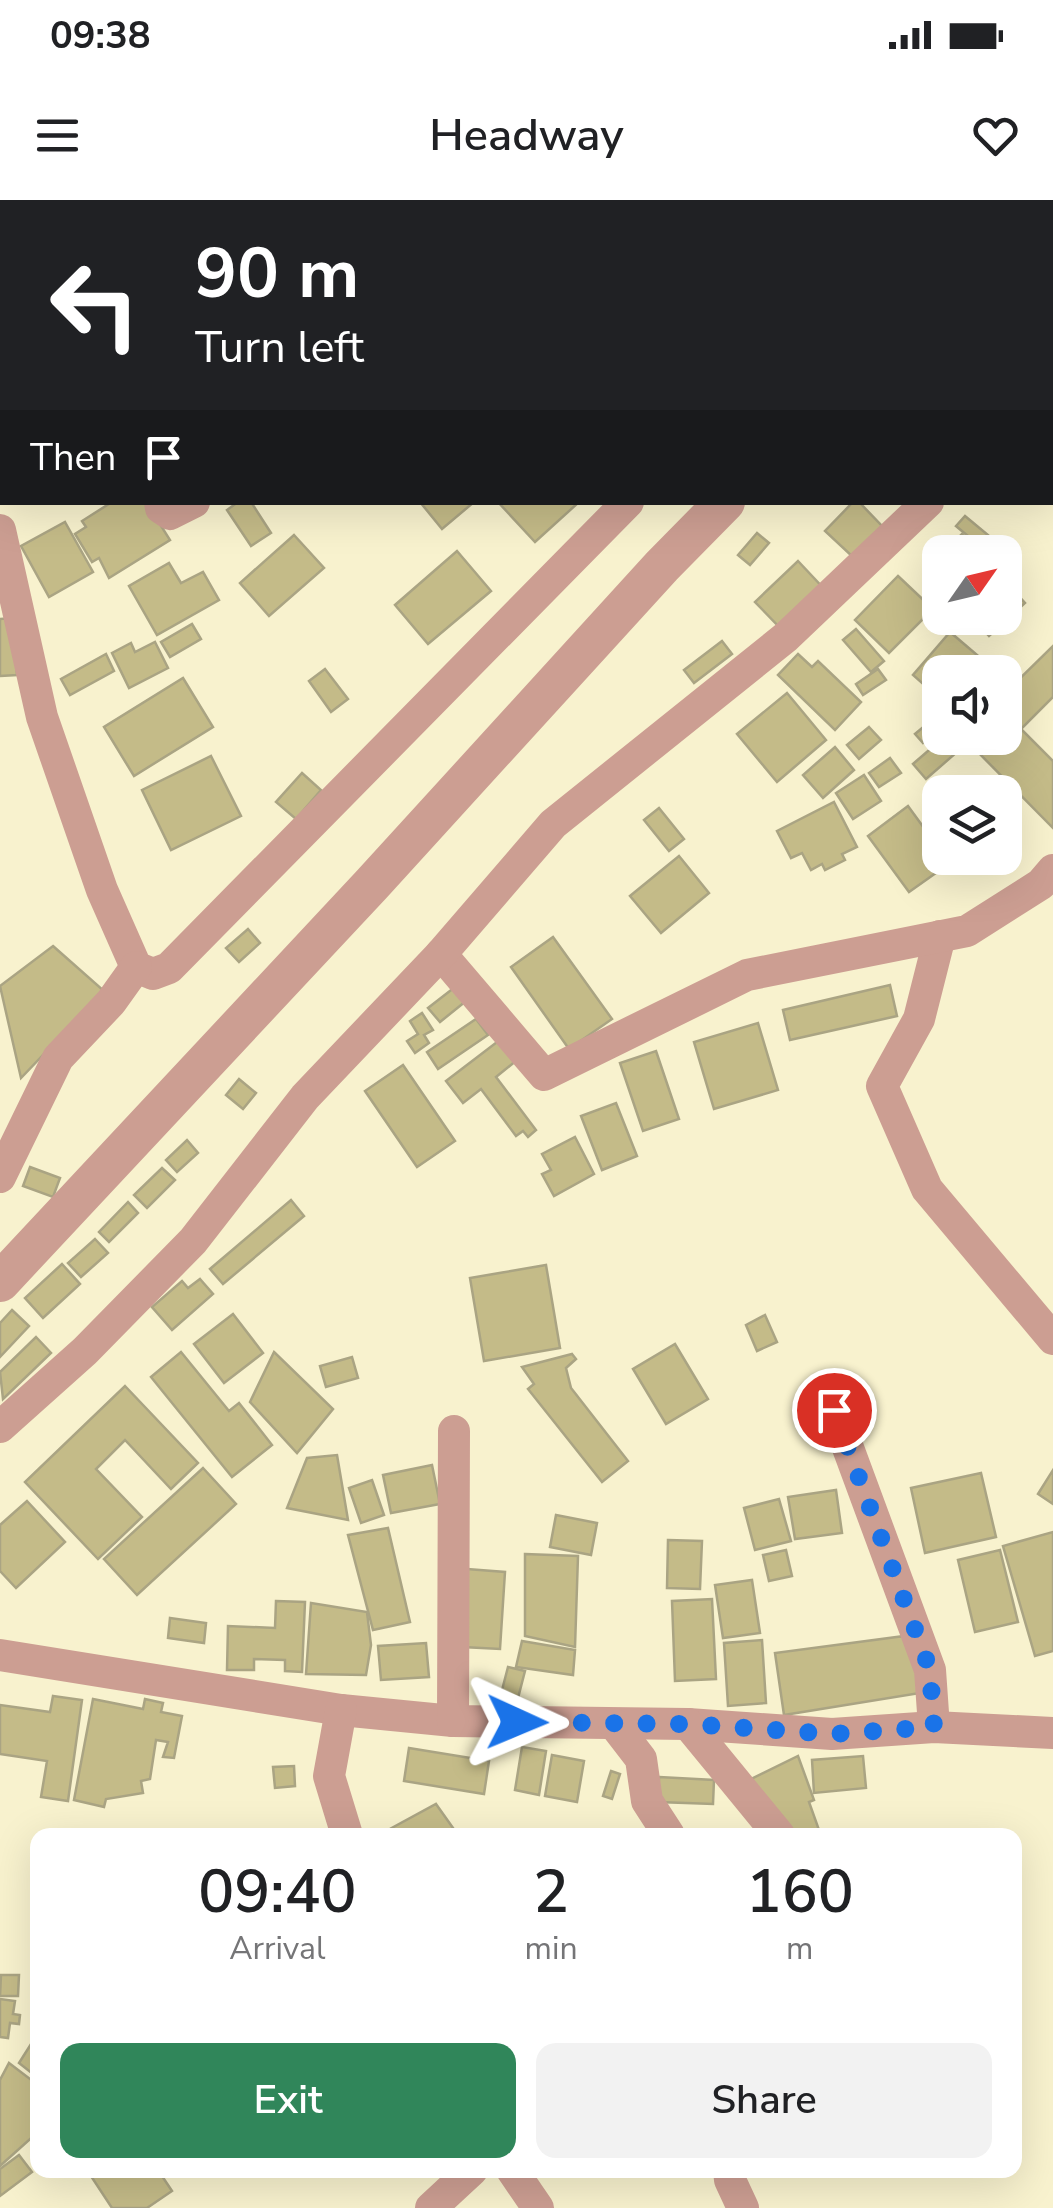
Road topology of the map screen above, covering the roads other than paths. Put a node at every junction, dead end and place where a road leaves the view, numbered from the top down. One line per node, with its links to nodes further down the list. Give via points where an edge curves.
1 (160, 505): 2 (street, via 170,514)
2 (188, 505)
3 (625, 505): 10 (street, via 168,968 153,974)
4 (722, 505): 12 (street)
5 (925, 505): 9 (street, via 786,637 553,824)
6 (0, 530): 10 (street, via 42,717)
7 (1053, 870): 8 (street, via 967,931)
8 (940, 936): 9 (street, via 747,975 544,1075); 13 (street, via 919,1019 882,1086 927,1190)
9 (441, 954): 15 (street, via 305,1097 193,1242)
10 (136, 967): 11 (street, via 58,1058)
11 (0, 1178)
12 (0, 1282)
13 (1053, 1339)
14 (834, 1410): 22 (street, via 930,1670)
15 (0, 1427)
16 (454, 1432): 19 (street)
17 (0, 1654): 18 (street)
18 (342, 1710): 19 (street); 24 (street, via 329,1776)
19 (452, 1721): 20 (street)
20 (614, 1724): 21 (street); 25 (street, via 640,1759 647,1801)
21 (688, 1724): 22 (street, via 832,1734); 26 (street)
22 (934, 1727): 23 (street)
23 (1053, 1733)
24 (344, 1828)
25 (664, 1828)
26 (773, 1828)
27 (463, 2178): 30 (street)
28 (517, 2178): 31 (street)
29 (730, 2178): 32 (street)
30 (431, 2208)
31 (538, 2208)
32 (742, 2208)

